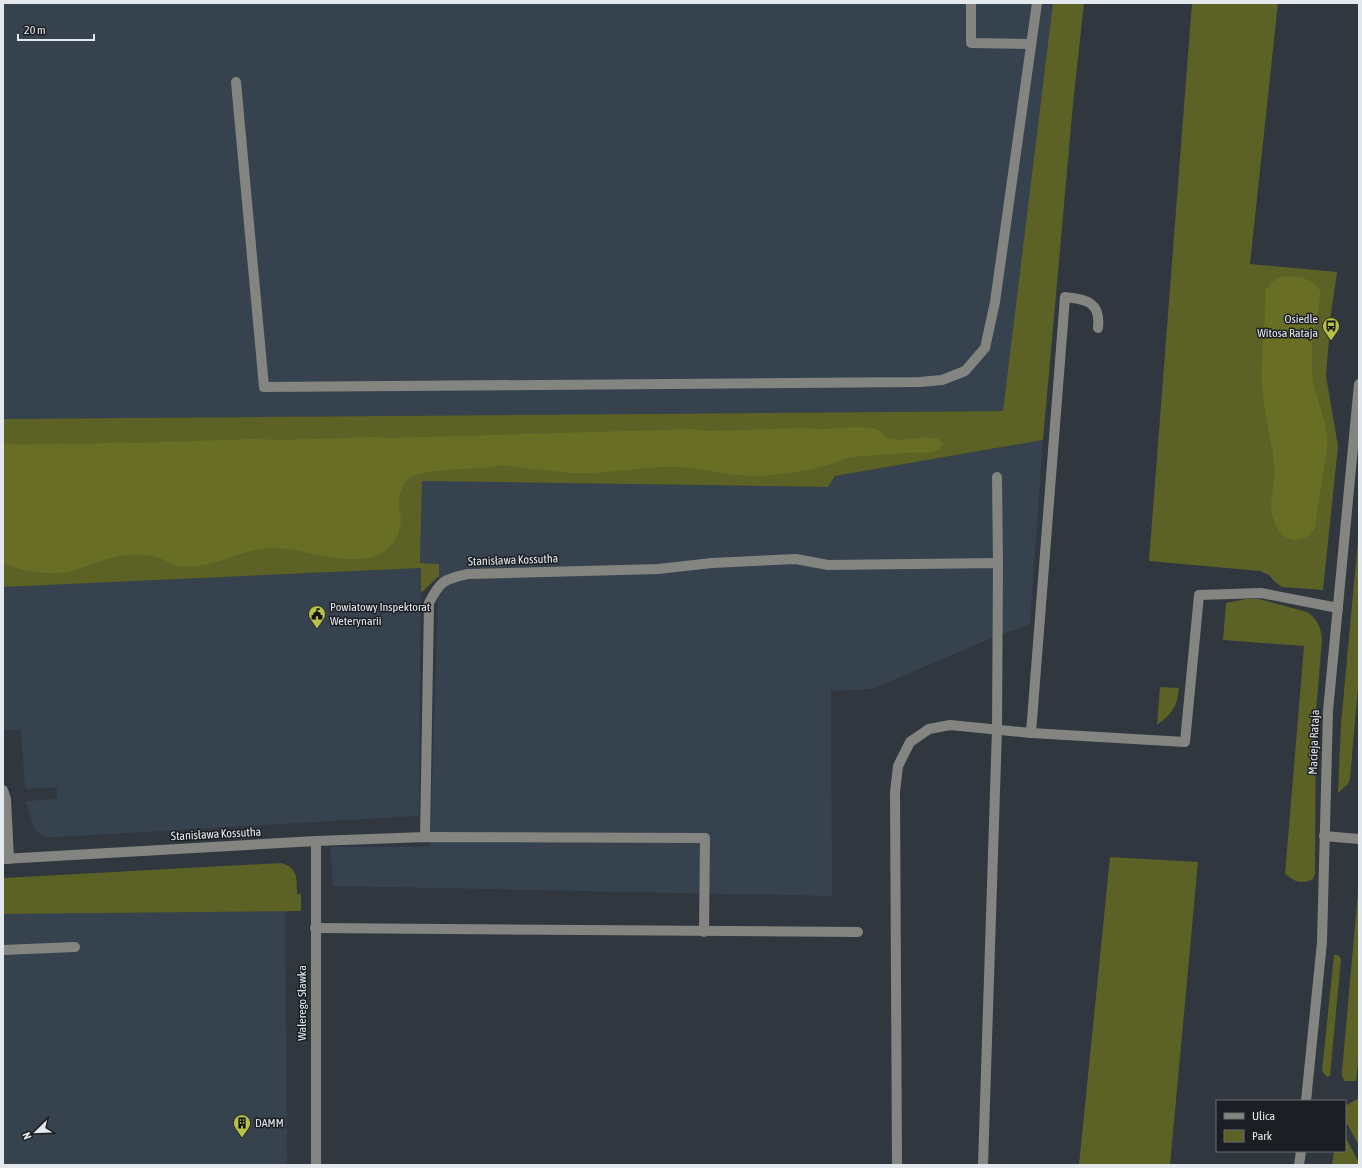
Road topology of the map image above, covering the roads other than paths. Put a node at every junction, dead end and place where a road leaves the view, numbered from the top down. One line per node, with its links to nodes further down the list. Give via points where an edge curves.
1 (970, 3): 3 (street, via 971,43)
2 (1038, 3): 3 (street)
3 (1031, 44): 4 (street, via 995,302 985,348 965,371 942,380 920,382 264,387)
4 (236, 82)
5 (1098, 328): 11 (street, via 1097,311 1092,303 1082,298 1065,296)
6 (1359, 384): 9 (street, Macieja Rataja)
7 (997, 477): 8 (street)
8 (998, 563): 10 (street); 14 (street, Stanisława Kossutha, via 828,565 796,559 712,563 658,569 468,574 448,579 436,589 429,602)
9 (1338, 608): 11 (street, via 1261,593 1199,595 1185,742); 13 (street, Macieja Rataja, via 1328,711)
10 (997, 729): 11 (street); 26 (street, via 950,725 929,729 910,742 898,766 895,792); 27 (street)
11 (1031, 732)
12 (3, 790): 17 (street, Stanisława Kossutha, via 6,799)
13 (1324, 836): 15 (street); 23 (street, Macieja Rataja, via 1322,942)
14 (425, 837): 16 (street, Stanisława Kossutha); 19 (street, Stanisława Kossutha, via 706,838)
15 (1359, 839)
16 (316, 841): 17 (street, Stanisława Kossutha); 18 (street, Walerego Sławka)
17 (6, 859)
18 (315, 928): 19 (street); 25 (street, Walerego Sławka)
19 (704, 932): 20 (street)
20 (858, 932)
21 (75, 947): 22 (street)
22 (3, 950)
23 (1306, 1100)
24 (1300, 1152): 28 (street)
25 (316, 1165)
26 (897, 1165)
27 (983, 1165)
28 (1299, 1165)

